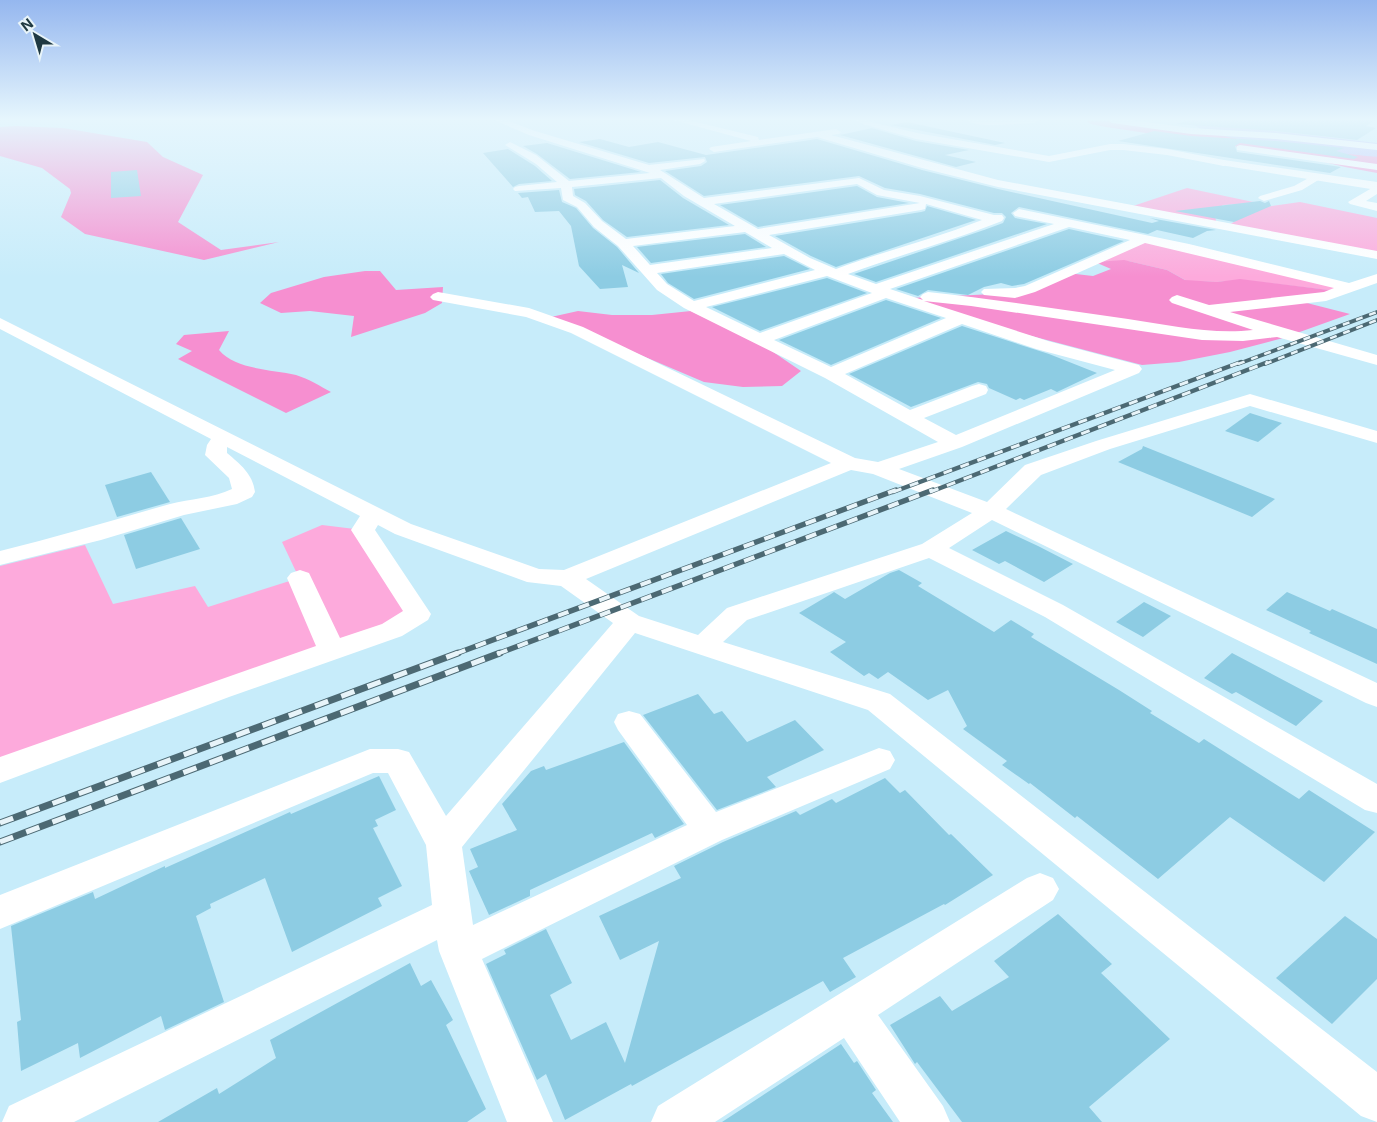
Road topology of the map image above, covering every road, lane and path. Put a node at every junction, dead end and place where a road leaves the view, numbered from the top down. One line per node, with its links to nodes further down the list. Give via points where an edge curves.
1 (552, 172): 7 (street)
2 (658, 172): 5 (street)
3 (956, 172): 10 (street)
4 (1299, 172): 6 (street)
5 (664, 175): 7 (street); 12 (street)
6 (1316, 177): 8 (street); 11 (street, via 1295,190)
7 (566, 184): 9 (street); 20 (street, via 567,198 581,204 598,224)
8 (1377, 187): 14 (street, via 1368,196 1354,202)
9 (519, 188)
10 (1052, 195): 15 (street, via 1035,209); 22 (street)
11 (1264, 198)
12 (703, 202): 13 (street, via 860,181 881,193); 18 (street)
13 (934, 203): 16 (street); 18 (street)
14 (1377, 207)
15 (1019, 213): 16 (street); 17 (street)
16 (993, 219): 24 (street, via 955,235)
17 (1066, 224): 19 (street); 27 (street)
18 (753, 231): 20 (street); 21 (street)
19 (1143, 239): 26 (street); 29 (street, via 1015,294)
20 (623, 243): 23 (street)
21 (786, 250): 23 (street); 24 (street)
22 (1377, 255)
23 (646, 270): 32 (street, via 662,287)
24 (832, 272): 27 (street); 32 (street)
25 (1377, 278): 26 (street)
26 (1350, 288): 33 (street, via 1326,296)
27 (881, 291): 30 (street); 37 (street)
28 (438, 297): 45 (street, via 529,313 577,330)
29 (926, 297): 30 (street); 36 (street, via 1202,335 1243,336 1277,332)
30 (906, 299): 34 (street)
31 (1176, 300): 33 (street)
32 (693, 306): 37 (street)
33 (1208, 310): 36 (street)
34 (961, 318): 39 (street); 44 (street, via 1042,345 1133,369)
35 (0, 323): 43 (street)
36 (1274, 331): 38 (street)
37 (760, 339): 39 (street)
38 (1377, 360)
39 (831, 374): 41 (street)
40 (979, 390): 41 (street)
41 (909, 417): 44 (street)
42 (1377, 437): 47 (street, via 1250,400 1033,470)
43 (223, 438): 48 (street); 50 (street, via 217,445 216,456 235,471 244,484 244,492)
44 (955, 443): 46 (street)
45 (849, 463): 46 (street); 52 (street)
46 (879, 469): 47 (street)
47 (991, 512): 49 (street); 56 (street)
48 (373, 514): 52 (street, via 536,577); 55 (street, via 363,530 418,614 392,630)
49 (931, 549): 54 (street, via 737,614); 60 (street, via 1054,611)
50 (0, 558)
51 (300, 578): 55 (street)
52 (567, 578): 53 (street)
53 (629, 622): 54 (street); 62 (street)
54 (702, 646): 67 (street, via 879,702)
55 (332, 651): 59 (street)
56 (1377, 696)
57 (629, 722): 61 (street)
58 (879, 760): 61 (street)
59 (0, 770)
60 (1377, 800)
61 (710, 830): 65 (street)
62 (444, 844): 64 (street, via 398,761 370,761); 65 (street)
63 (1040, 889): 66 (street)
64 (0, 912)
65 (455, 933): 68 (street); 69 (street)
66 (850, 1010): 70 (street); 71 (street)
67 (1377, 1100)
68 (25, 1122)
69 (530, 1122)
70 (674, 1122)
71 (927, 1122)

